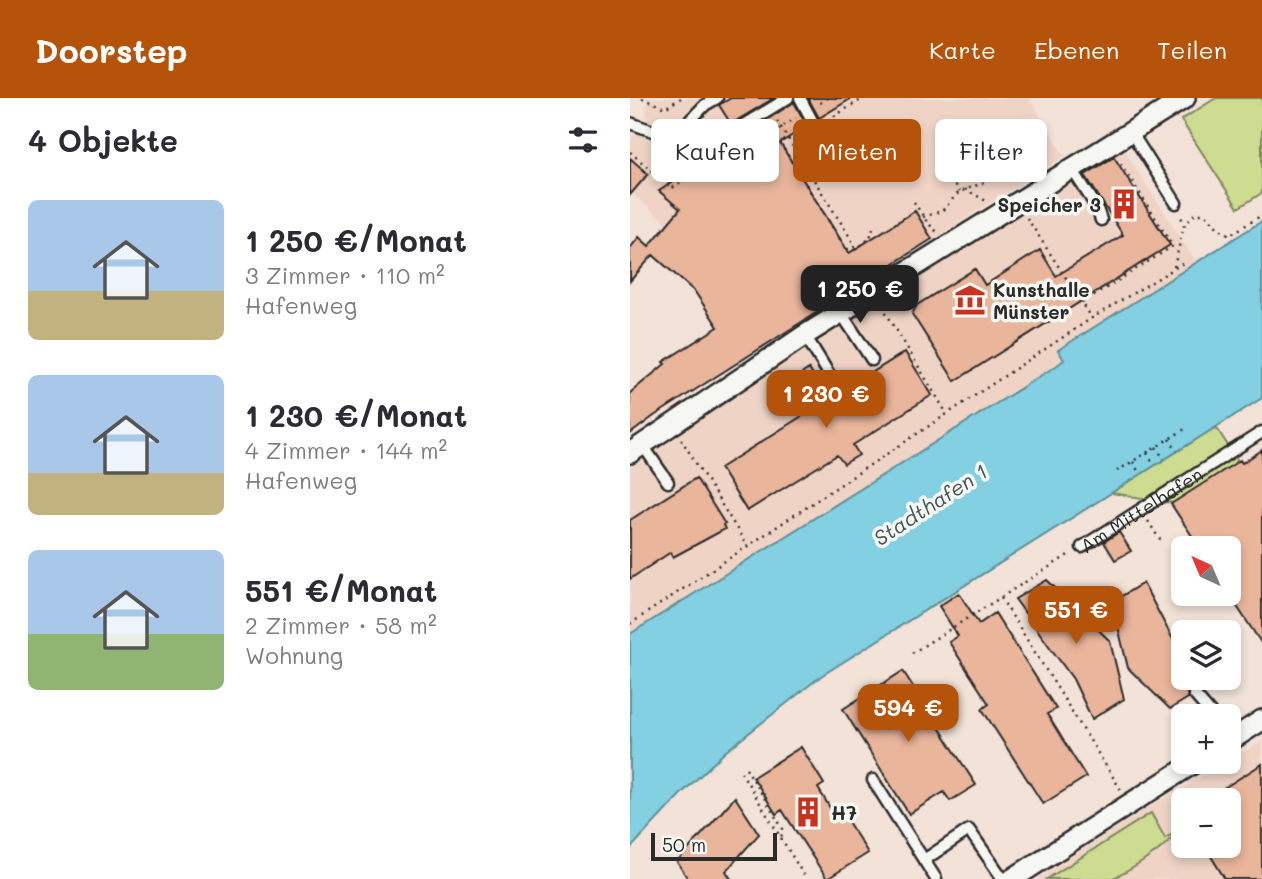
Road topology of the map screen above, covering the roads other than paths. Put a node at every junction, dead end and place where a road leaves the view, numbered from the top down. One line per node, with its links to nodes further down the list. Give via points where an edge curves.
1 (717, 98): 5 (lane)
2 (788, 98): 6 (lane)
3 (800, 98): 7 (lane)
4 (1185, 98): 10 (street)
5 (691, 119)
6 (753, 119)
7 (811, 119)
8 (630, 123): 9 (lane)
9 (651, 130)
10 (1130, 132): 11 (street); 12 (lane)
11 (1072, 169): 13 (lane); 14 (street)
12 (1177, 203)
13 (1101, 220)
14 (841, 313): 15 (street); 16 (lane)
15 (805, 335): 17 (lane); 19 (street)
16 (872, 360)
17 (835, 384)
18 (1262, 432): 21 (lane, Am Mittelhafen)
19 (636, 448): 20 (lane)
20 (668, 482)
21 (1082, 547)
22 (1194, 694): 23 (lane)
23 (1203, 704)
24 (1262, 720): 25 (street)
25 (1241, 732)
26 (1177, 774): 31 (street)
27 (873, 780): 28 (lane)
28 (924, 860): 29 (lane); 30 (lane, via 969,830)
29 (936, 879)
30 (1003, 879)
31 (1012, 879)

